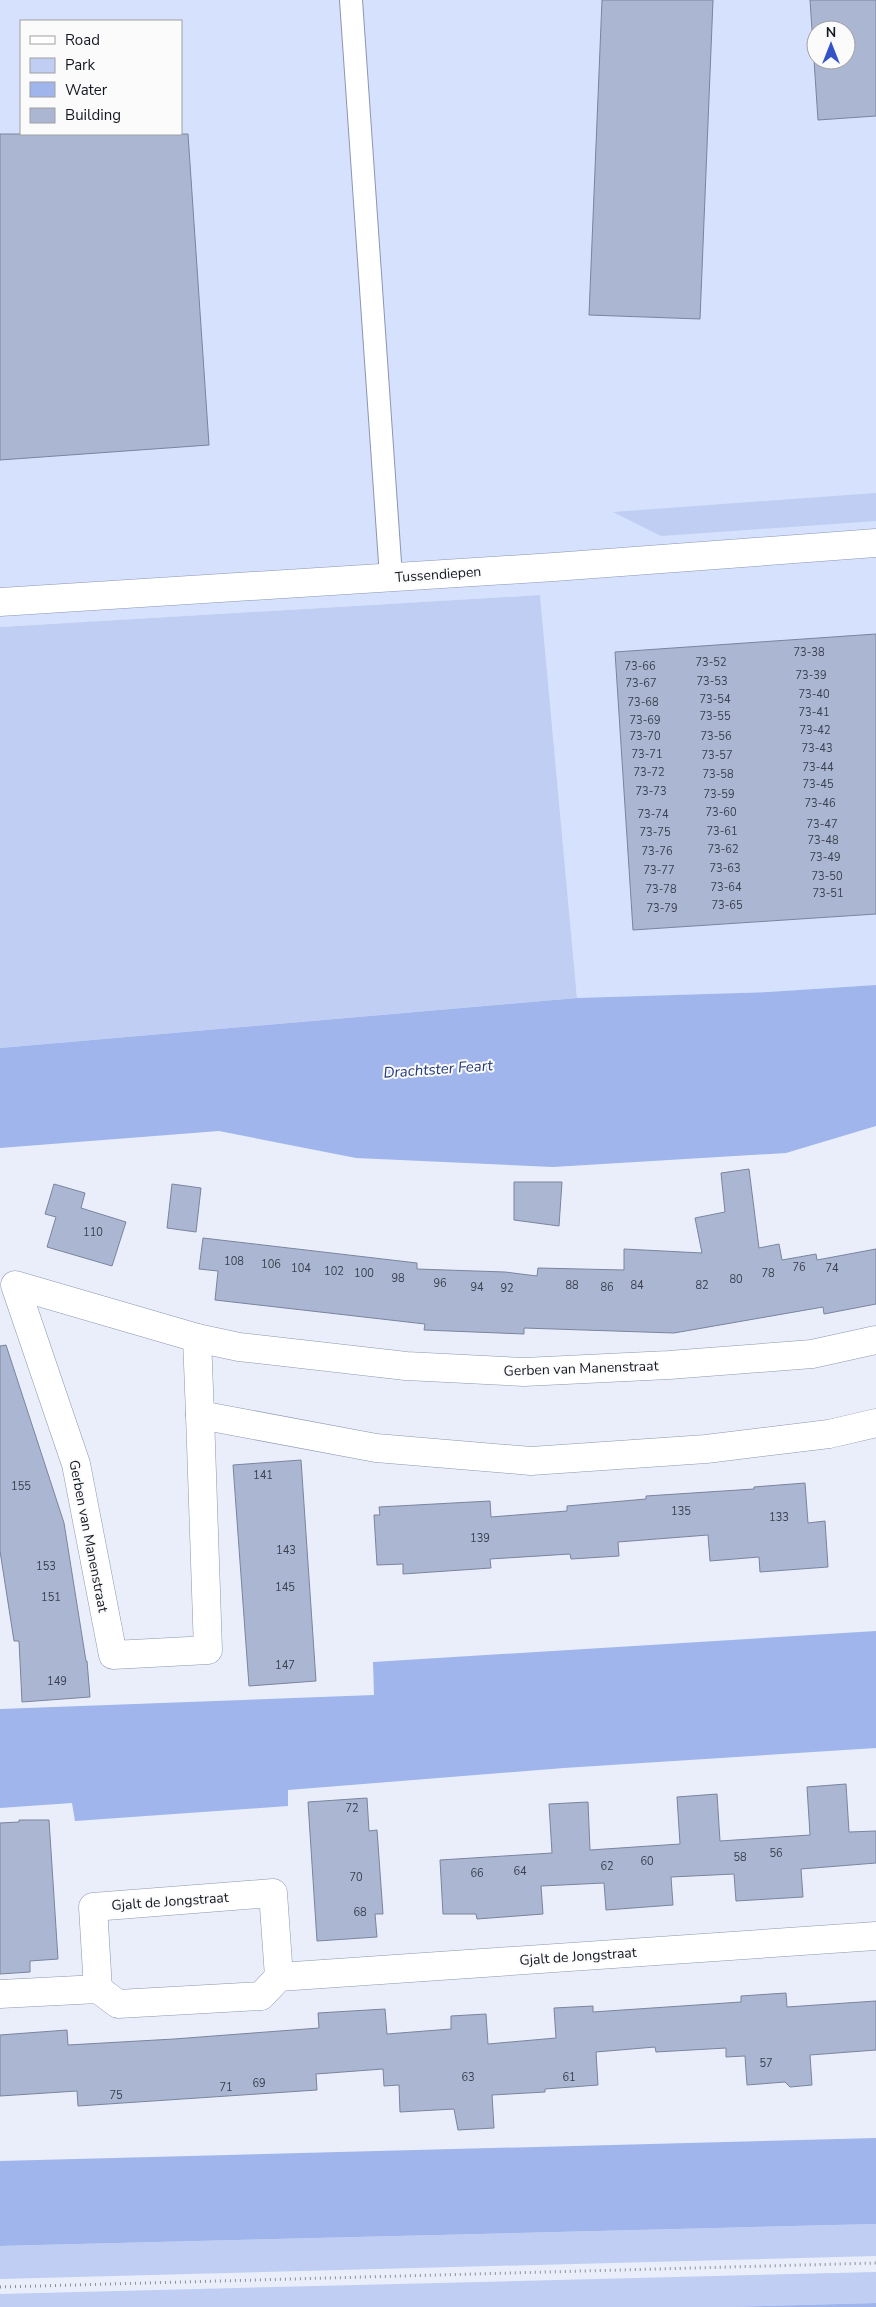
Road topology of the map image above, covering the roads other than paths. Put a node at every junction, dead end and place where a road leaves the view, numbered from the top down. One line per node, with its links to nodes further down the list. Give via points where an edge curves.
1 (351, 0): 3 (lane)
2 (876, 543): 3 (street, Tussendiepen)
3 (391, 577): 4 (street, Tussendiepen)
4 (0, 602)
5 (197, 1338): 6 (street, Gerben van Manenstraat, via 239,1347 406,1366 524,1372 812,1354); 7 (street, Gerben van Manenstraat); 7 (street, Gerben van Manenstraat, via 15,1285 76,1464 113,1655 208,1650)
6 (876, 1340)
7 (200, 1415): 8 (street, via 376,1448 531,1461 706,1449 829,1434)
8 (876, 1423)
9 (876, 1936): 10 (street, Gjalt de Jongstraat)
10 (279, 1977): 11 (street, via 261,1996 118,2004); 11 (street, Gjalt de Jongstraat, via 273,1893 94,1907)
11 (98, 1989): 12 (street)
12 (0, 1994)

